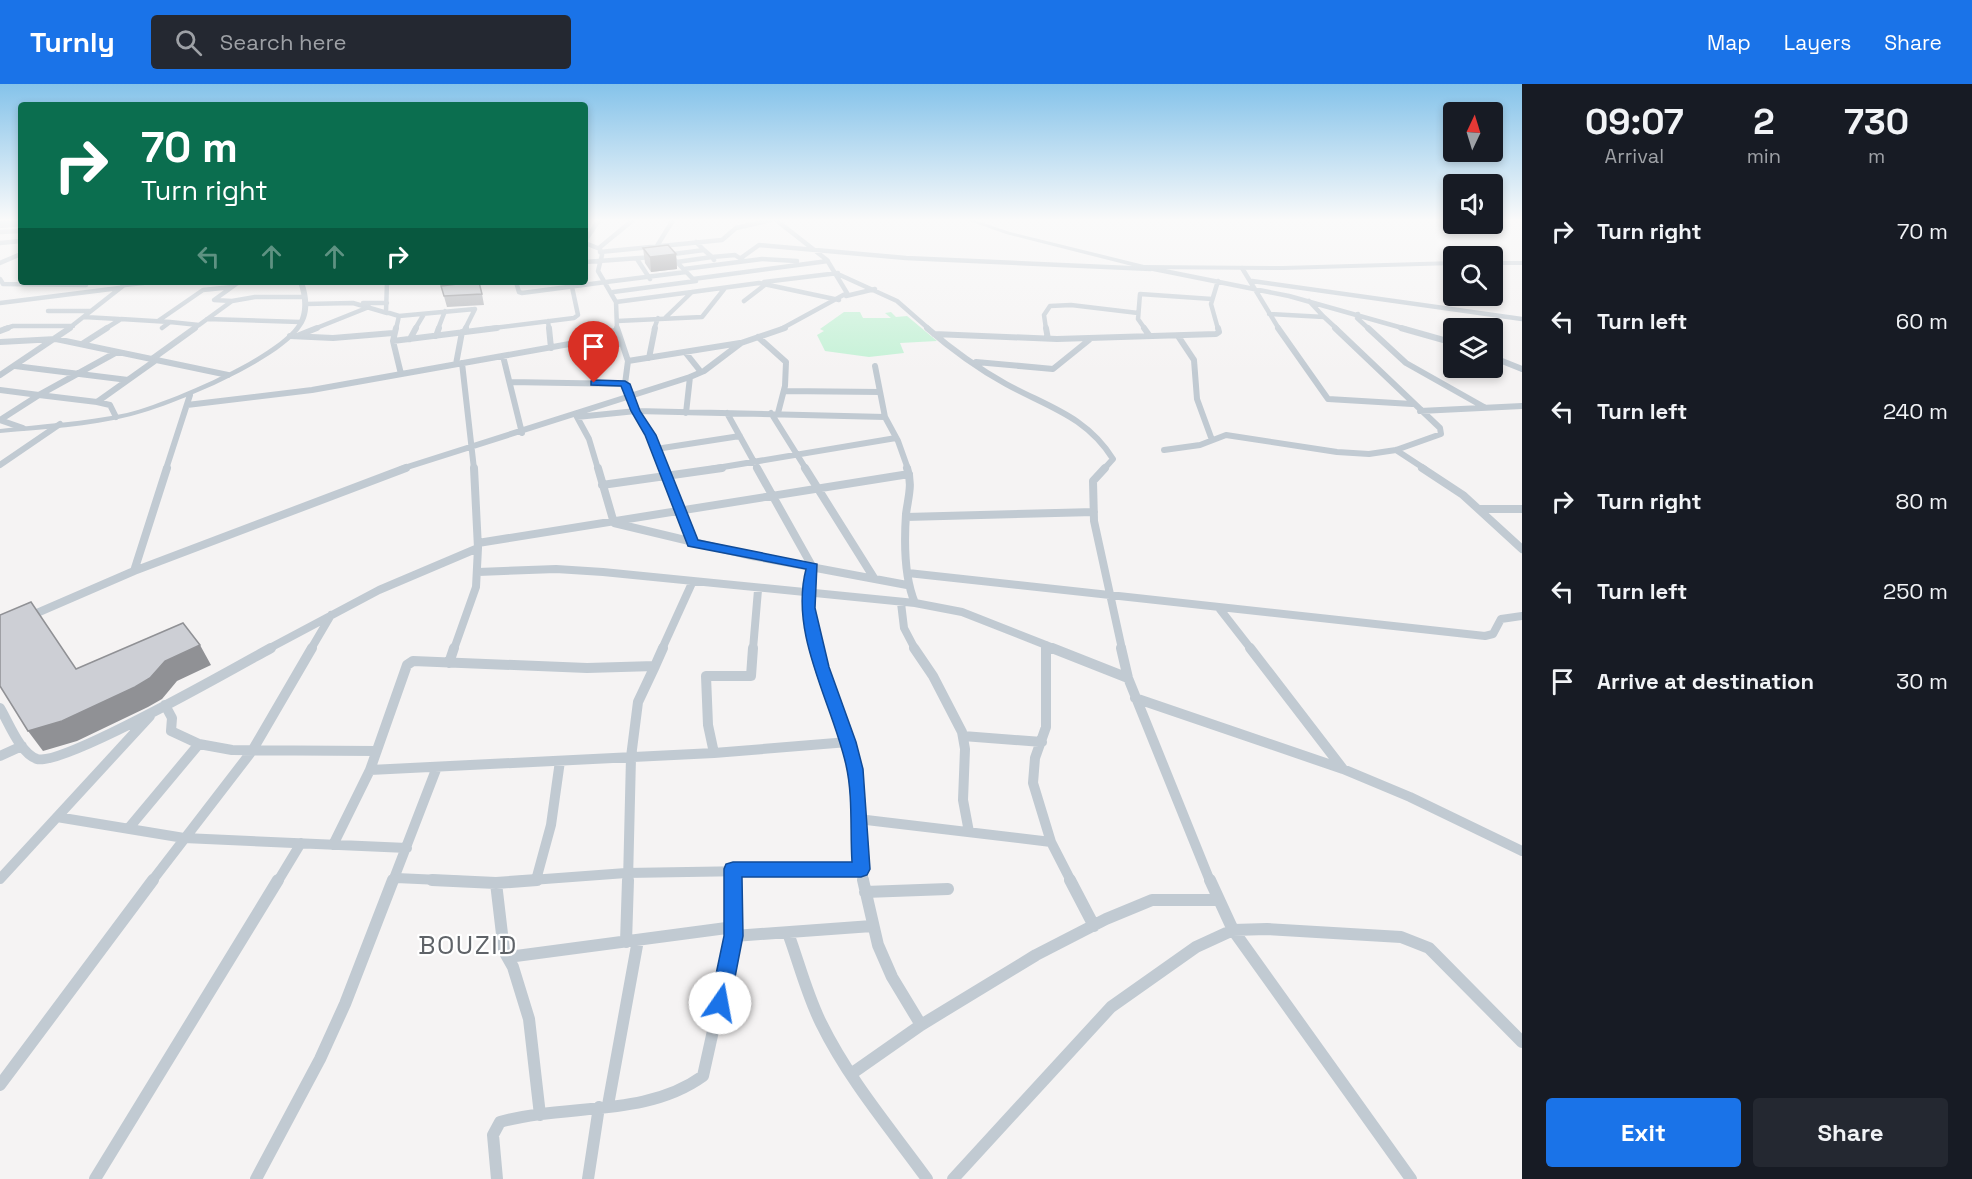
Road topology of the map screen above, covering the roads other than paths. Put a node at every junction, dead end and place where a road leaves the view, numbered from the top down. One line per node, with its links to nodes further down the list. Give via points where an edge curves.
1 (598, 271): 18 (street)
2 (644, 271): 14 (street)
3 (679, 271): 14 (street)
4 (686, 271): 16 (street)
5 (725, 271): 11 (street)
6 (750, 271): 11 (street)
7 (799, 271): 13 (street)
8 (837, 271): 12 (street)
9 (1168, 271): 17 (street)
10 (1244, 271): 19 (street)
11 (728, 274): 16 (street)
12 (839, 274): 13 (street); 37 (street); 43 (street)
13 (803, 276): 21 (street)
14 (648, 277): 18 (street); 33 (street)
15 (0, 279): 20 (street, via 3,284)
16 (694, 280): 33 (street); 39 (street)
17 (1218, 281): 19 (street); 45 (street)
18 (606, 282): 32 (street); 40 (street)
19 (1253, 283): 50 (street); 63 (street); 72 (street)
20 (18, 284)
21 (754, 284): 22 (street); 36 (street)
22 (766, 284): 47 (street); 52 (street)
23 (87, 285): 42 (street)
24 (124, 285): 42 (street); 58 (street)
25 (235, 285): 34 (street)
26 (301, 285): 49 (street)
27 (387, 285): 55 (street)
28 (517, 285): 38 (street, via 520,293)
29 (542, 285): 38 (street)
30 (564, 285): 35 (street); 38 (street)
31 (586, 285): 35 (street)
32 (588, 285)
33 (657, 286): 40 (street)
34 (232, 287): 44 (street, via 206,289); 46 (street)
35 (572, 287): 74 (street, via 578,316)
36 (725, 288): 39 (street); 67 (street, via 702,317)
37 (875, 289): 43 (street); 85 (street, via 897,301)
38 (543, 290)
39 (704, 290): 41 (street)
40 (613, 292): 51 (street)
41 (692, 292): 51 (street); 67 (street)
42 (78, 293): 53 (street)
43 (846, 296): 47 (street)
44 (190, 299): 46 (street); 73 (street)
45 (1212, 299): 61 (street, via 1142,293); 89 (street, via 1219,332)
46 (214, 300): 48 (street)
47 (839, 300): 90 (street, via 785,328)
48 (232, 301): 49 (street, via 255,297); 71 (street)
49 (305, 301): 54 (street); 77 (street)
50 (1309, 301): 64 (street); 68 (street)
51 (616, 302): 75 (street)
52 (744, 302)
53 (0, 303)
54 (353, 303): 55 (street); 56 (street)
55 (387, 303): 60 (street)
56 (369, 307): 60 (street); 87 (street)
57 (48, 311): 58 (street)
58 (91, 311): 66 (street)
59 (445, 311): 62 (street); 83 (street, via 476,310); 88 (street)
60 (387, 313): 65 (street)
61 (1138, 313): 86 (street, via 1140,324); 94 (street, via 1050,306 1044,315)
62 (424, 314): 65 (street); 93 (street)
63 (1269, 314): 68 (street); 131 (street, via 1309,377 1328,399)
64 (1358, 314): 95 (street); 134 (street, via 1355,317 1406,363)
65 (399, 316): 84 (street)
66 (84, 317): 70 (street); 79 (street)
67 (666, 317): 69 (street)
68 (1324, 317): 131 (street)
69 (658, 318): 75 (street); 106 (street)
70 (121, 319): 73 (street); 100 (street)
71 (207, 319): 77 (street); 78 (street)
72 (1522, 319)
73 (158, 321): 76 (street)
74 (548, 321): 83 (street); 102 (street)
75 (617, 321): 82 (street)
76 (170, 322): 78 (street); 80 (street)
77 (300, 322): 87 (street)
78 (199, 325): 107 (street)
79 (73, 326): 81 (street, via 13,326); 92 (street)
80 (162, 328)
81 (1, 330)
82 (617, 330): 97 (street); 101 (street)
83 (463, 332): 88 (street); 111 (street)
84 (393, 333): 87 (street, via 333,338); 96 (street)
85 (934, 334): 94 (street); 110 (street)
86 (1149, 335): 89 (street); 91 (street)
87 (293, 336): 119 (street)
88 (436, 336): 93 (street)
89 (1178, 336): 150 (street, via 1194,360 1197,399)
90 (758, 337): 99 (street); 125 (street, via 786,362)
91 (1096, 338): 94 (street); 110 (street, via 1078,345 1056,368)
92 (56, 339): 98 (street); 100 (street); 112 (street)
93 (410, 339): 96 (street)
94 (1048, 339)
95 (1443, 340)
96 (393, 341): 117 (street)
97 (586, 341): 101 (street); 102 (street)
98 (0, 342)
99 (741, 343): 104 (street); 115 (street)
100 (82, 344): 103 (street)
101 (622, 344): 108 (street)
102 (550, 348): 105 (street)
103 (117, 352): 107 (street); 116 (street)
104 (685, 352): 106 (street); 115 (street)
105 (503, 356): 111 (street); 122 (street)
106 (649, 357): 108 (street)
107 (154, 360): 119 (street); 121 (street)
108 (628, 361): 123 (street)
109 (1503, 361): 114 (street)
110 (976, 362): 166 (street, via 1004,383 1088,426 1111,452 1111,464 1093,481)
111 (459, 364): 117 (street); 151 (street)
112 (14, 366): 116 (street); 118 (street)
113 (875, 366): 126 (street)
114 (1522, 369)
115 (701, 372): 120 (street)
116 (78, 373): 121 (street); 127 (street)
117 (401, 374): 132 (street)
118 (0, 375)
119 (228, 375): 128 (street)
120 (690, 377): 129 (street); 137 (street)
121 (128, 380): 130 (street)
122 (510, 382): 123 (street); 147 (street)
123 (625, 384): 129 (street)
124 (0, 390): 127 (street)
125 (784, 391): 126 (street); 139 (street)
126 (880, 392): 142 (street)
127 (39, 395): 130 (street); 143 (street)
128 (190, 395): 132 (street); 141 (street)
129 (629, 396): 135 (street); 140 (street)
130 (97, 402): 141 (street, via 110,405)
131 (1412, 404): 136 (street)
132 (187, 405): 173 (street)
133 (1522, 406): 134 (street)
134 (1484, 407): 136 (street)
135 (636, 411): 137 (street); 140 (street); 152 (street)
136 (1420, 411): 154 (street, via 1440,428 1441,434)
137 (686, 413): 138 (street)
138 (727, 413): 139 (street); 148 (street)
139 (775, 413): 142 (street); 155 (street)
140 (575, 416): 147 (street); 160 (street, via 589,439)
141 (116, 417): 144 (street)
142 (885, 417): 149 (street)
143 (0, 420): 145 (street)
144 (60, 424): 145 (street); 157 (street)
145 (23, 428): 146 (street)
146 (0, 431)
147 (522, 433): 151 (street)
148 (740, 436): 152 (street); 156 (street)
149 (896, 438): 155 (street); 158 (street)
150 (1212, 440): 153 (street); 154 (street, via 1240,435 1351,454)
151 (473, 448): 170 (street); 173 (street, via 377,477)
152 (656, 449): 159 (street)
153 (1164, 450)
154 (1396, 450): 163 (street)
155 (797, 456): 156 (street); 161 (street)
156 (755, 463): 159 (street); 162 (street)
157 (0, 465)
158 (909, 474): 161 (street); 167 (street, via 911,492)
159 (667, 476): 160 (street); 165 (street)
160 (602, 485): 168 (street)
161 (818, 489): 162 (street); 176 (street)
162 (773, 496): 165 (street); 172 (street)
163 (1479, 509): 164 (street); 171 (street)
164 (1522, 509)
165 (681, 510): 168 (street); 169 (street)
166 (1094, 512): 167 (street, via 1033,512 975,519); 181 (street)
167 (906, 517): 175 (street)
168 (612, 521): 169 (street); 170 (street)
169 (693, 543): 172 (street)
170 (478, 545): 174 (street); 185 (street)
171 (1522, 549)
172 (812, 566): 176 (street); 180 (street)
173 (134, 571): 187 (street)
174 (478, 572): 177 (street, via 564,570); 189 (street)
175 (908, 573): 178 (street); 181 (street)
176 (874, 578): 178 (street)
177 (692, 583): 179 (street); 190 (street)
178 (907, 585): 183 (street)
179 (758, 590): 180 (street); 203 (street, via 751,676 706,676 708,725)
180 (808, 595): 182 (street); 197 (street, via 821,667)
181 (1109, 597): 184 (street); 191 (street)
182 (901, 603): 183 (street); 196 (street, via 910,644 933,676)
183 (915, 603): 188 (street, via 962,612)
184 (1219, 608): 186 (street, via 1485,636 1493,634 1498,621); 208 (street)
185 (331, 614): 193 (street); 201 (street)
186 (1522, 616)
187 (20, 620)
188 (1046, 645): 191 (street); 198 (street, via 1046,727)
189 (449, 663): 190 (street); 202 (street, via 417,660 408,664)
190 (655, 666): 205 (street, via 638,702)
191 (1128, 678): 192 (street)
192 (1135, 698): 208 (street); 229 (street)
193 (165, 705): 195 (street); 199 (street, via 171,731)
194 (0, 708): 200 (street)
195 (154, 711): 200 (street, via 58,757 33,759); 210 (street)
196 (963, 736): 198 (street); 213 (street, via 963,800)
197 (848, 742): 203 (street); 211 (street, via 855,769)
198 (1042, 742): 215 (street, via 1032,783)
199 (199, 744): 201 (street); 212 (street)
200 (22, 746): 204 (street)
201 (252, 751): 202 (street); 214 (street)
202 (376, 752): 209 (street)
203 (714, 753): 205 (street)
204 (0, 756)
205 (631, 757): 206 (street); 222 (street)
206 (560, 761): 207 (street); 225 (street, via 551,825)
207 (437, 767): 209 (street); 218 (street)
208 (1343, 769): 219 (street)
209 (370, 770): 217 (street)
210 (57, 817): 212 (street); 224 (street)
211 (858, 819): 213 (street); 221 (street)
212 (128, 829): 214 (street)
213 (969, 832): 215 (street)
214 (184, 838): 216 (street); 240 (street)
215 (1051, 842): 230 (street)
216 (301, 843): 217 (street); 243 (street)
217 (333, 845): 218 (street)
218 (407, 848): 223 (street)
219 (1522, 851)
220 (733, 869): 221 (street); 222 (street); 233 (street)
221 (861, 869): 228 (street)
222 (626, 873): 225 (street); 235 (street)
223 (396, 878): 226 (street); 244 (street, via 320,1059)
224 (0, 879)
225 (536, 880): 226 (street)
226 (496, 883): 236 (street)
227 (948, 889): 228 (street)
228 (865, 892): 231 (street)
229 (1218, 900): 230 (street, via 1152,900); 232 (street)
230 (1094, 926): 237 (street, via 1036,955)
231 (872, 927): 234 (street); 237 (street, via 892,977)
232 (1233, 930): 238 (street, via 1358,933 1417,941 1429,948); 248 (street, via 1196,947 1111,1007); 249 (street)
233 (734, 932): 234 (street); 235 (street); 241 (street, via 703,1076 696,1084 662,1098)
234 (788, 933): 239 (street, via 821,1023)
235 (632, 941): 236 (street); 241 (street)
236 (508, 957): 242 (street, via 529,1019)
237 (921, 1025): 239 (street)
238 (1522, 1042)
239 (851, 1074): 247 (street)
240 (0, 1085)
241 (603, 1106): 242 (street); 246 (street)
242 (540, 1115): 245 (street, via 506,1120 496,1127 493,1135)
243 (95, 1179)
244 (255, 1179)
245 (497, 1179)
246 (588, 1179)
247 (927, 1179)
248 (953, 1179)
249 (1411, 1179)

